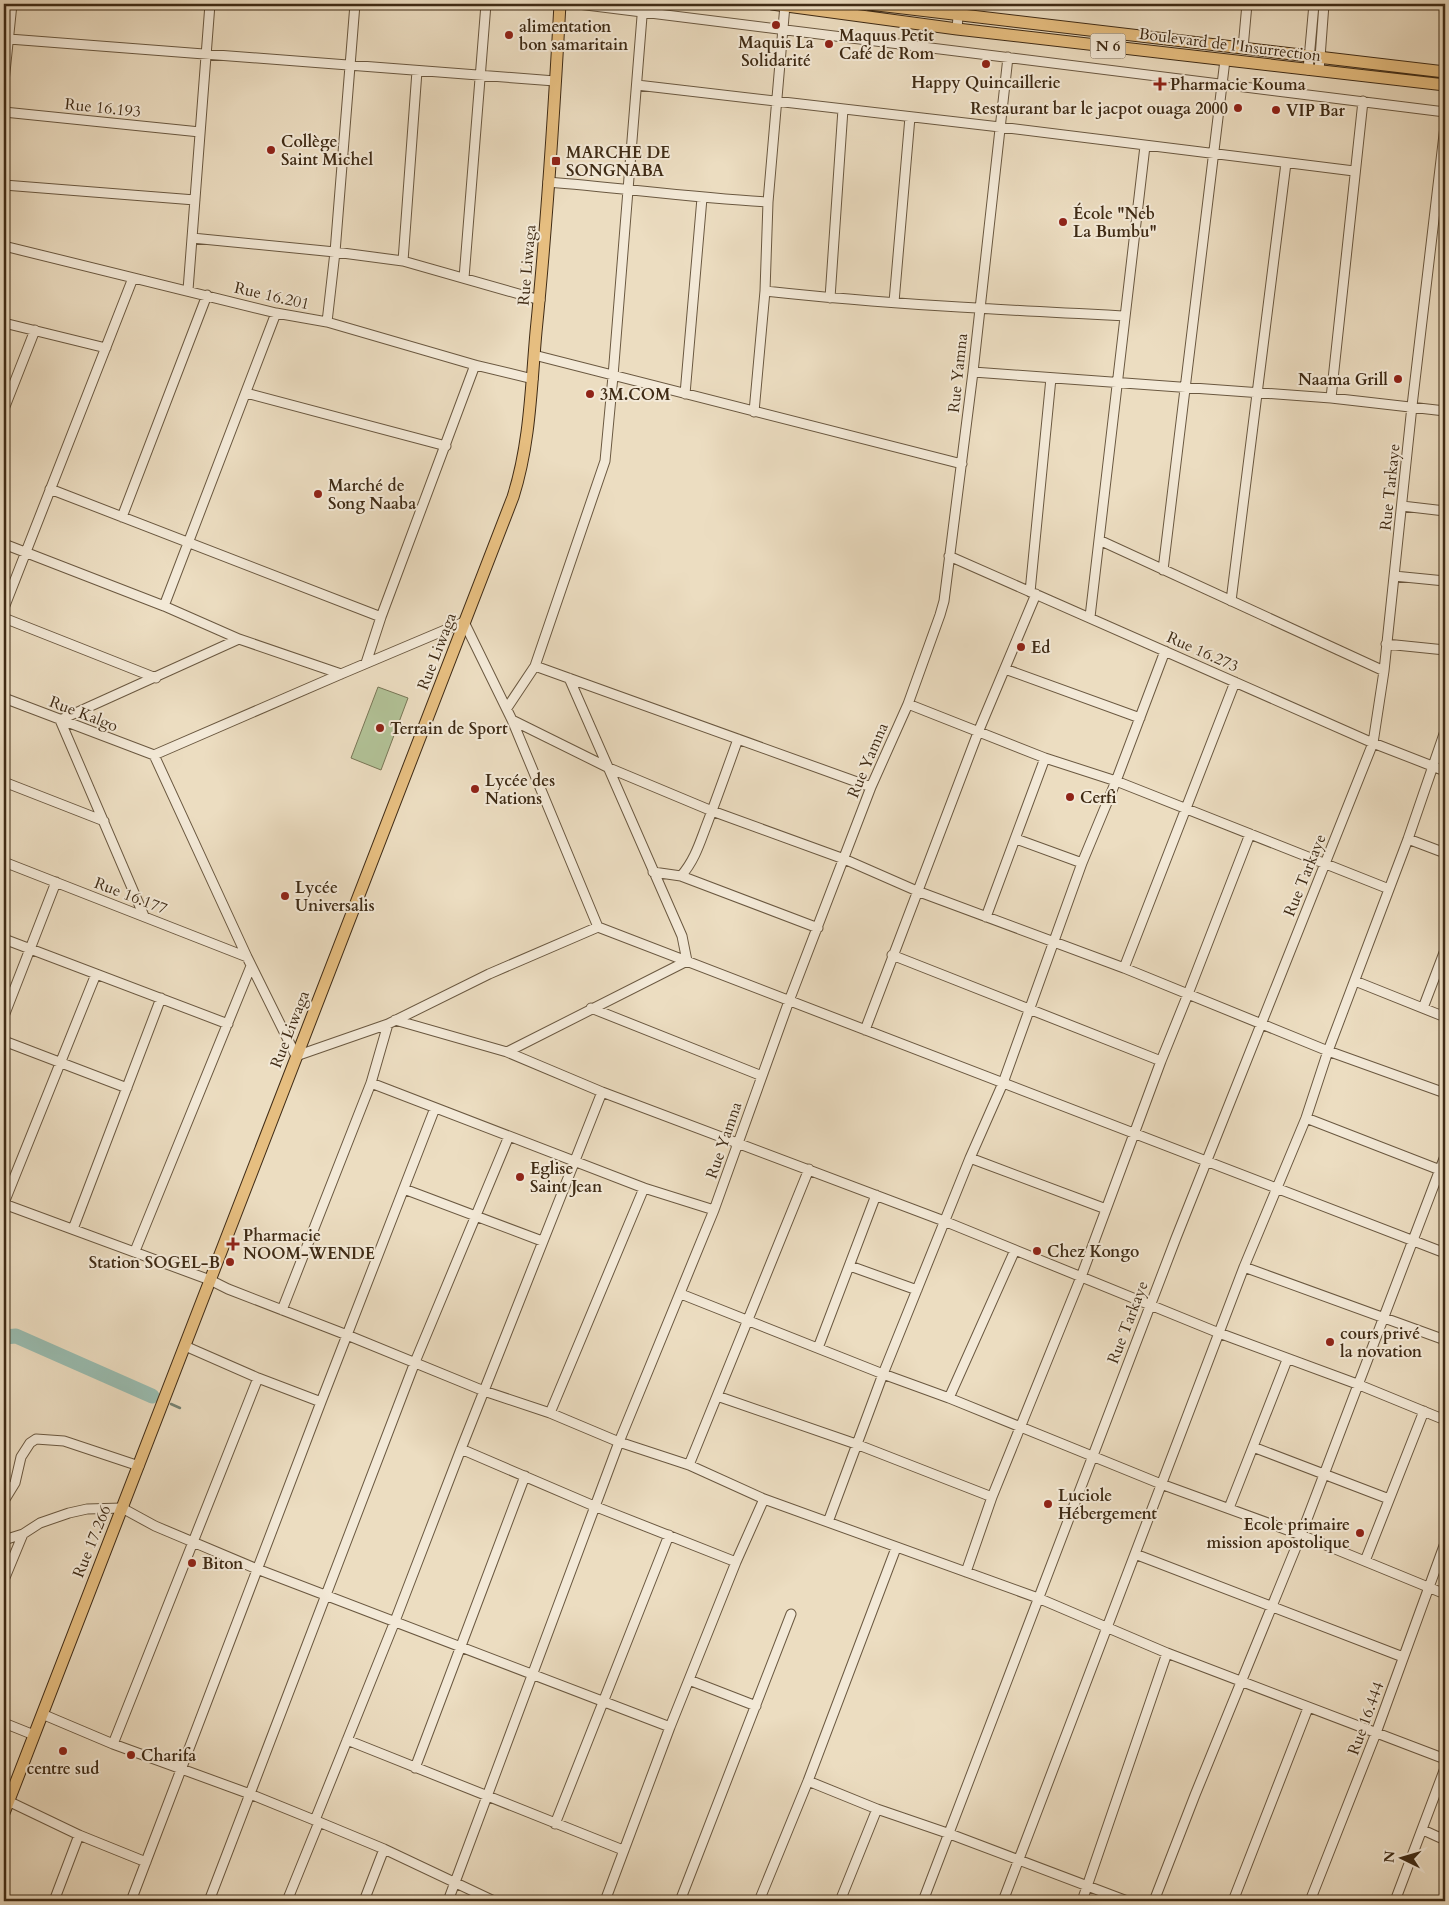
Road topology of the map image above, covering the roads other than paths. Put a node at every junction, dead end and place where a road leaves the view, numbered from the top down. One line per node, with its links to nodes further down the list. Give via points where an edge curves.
1 (12, 4): 17 (street)
2 (210, 4): 19 (street)
3 (355, 4): 23 (street)
4 (486, 4): 27 (street)
5 (560, 4): 28 (main road, Rue Liwaga)
6 (578, 4): 13 (street)
7 (772, 4): 12 (main road, Boulevard de l'Insurrection / N 6)
8 (869, 4): 14 (main road, Boulevard de l'Insurrection / N 6)
9 (1247, 4): 18 (street)
10 (1314, 4): 20 (street)
11 (1324, 4): 20 (street)
12 (785, 5): 15 (street); 16 (main road, Boulevard de l'Insurrection / N 6)
13 (643, 7): 15 (street); 31 (street)
14 (959, 9): 16 (street); 18 (main road, Boulevard de l'Insurrection / N 6)
15 (783, 29): 21 (street); 34 (street)
16 (957, 29): 22 (main road, Boulevard de l'Insurrection / N 6)
17 (9, 39): 19 (street); 29 (street)
18 (1243, 48): 20 (main road, Boulevard de l'Insurrection / N 6)
19 (206, 54): 23 (street); 41 (street)
20 (1315, 56): 24 (street); 26 (main road, Boulevard de l'Insurrection / N 6)
21 (1008, 57): 30 (street); 40 (street, Rue Yamna)
22 (1225, 60): 24 (main road, Boulevard de l'Insurrection / N 6); 30 (street)
23 (350, 66): 25 (street); 55 (street)
24 (1314, 70): 32 (main road, Boulevard de l'Insurrection / N 6)
25 (417, 71): 27 (street); 56 (street)
26 (1445, 72)
27 (480, 76): 28 (street); 58 (street)
28 (556, 80): 47 (main road, Rue Liwaga)
29 (4, 82)
30 (1222, 84): 33 (street); 43 (street)
31 (637, 85): 34 (street); 49 (street)
32 (1445, 85)
33 (1363, 101): 37 (street); 45 (street)
34 (777, 102): 35 (street); 52 (street)
35 (843, 109): 38 (street); 62 (street)
36 (4, 112): 41 (street, Rue 16.193)
37 (1445, 112)
38 (910, 117): 40 (street); 64 (street)
39 (1445, 126): 46 (street, Rue Tarkaye)
40 (1000, 127): 42 (street); 65 (street, Rue Yamna)
41 (200, 132): 51 (street)
42 (1144, 146): 43 (street); 67 (street)
43 (1213, 154): 44 (street); 79 (street)
44 (1286, 164): 45 (street); 81 (street)
45 (1354, 171): 83 (street)
46 (1442, 181): 84 (street, Rue Tarkaye)
47 (548, 182): 49 (street); 63 (main road, Rue Liwaga)
48 (4, 185): 51 (street)
49 (628, 189): 50 (street); 75 (street)
50 (702, 198): 52 (street); 82 (street)
51 (195, 200): 53 (street)
52 (768, 202): 60 (street)
53 (192, 238): 55 (street); 59 (street)
54 (4, 246): 57 (street, Rue 16.201)
55 (335, 252): 56 (street); 68 (street)
56 (403, 261): 58 (street)
57 (133, 278): 59 (street, Rue 16.201); 71 (street)
58 (464, 278): 63 (street)
59 (188, 290): 61 (street, Rue 16.201)
60 (765, 291): 62 (street); 87 (street)
61 (207, 295): 66 (street, Rue 16.201); 93 (street)
62 (830, 298): 64 (street)
63 (540, 300): 72 (main road, Rue Liwaga)
64 (894, 302): 65 (street)
65 (980, 309): 67 (street); 74 (street, Rue Yamna)
66 (276, 313): 68 (street, Rue 16.201); 80 (street)
67 (1125, 316): 78 (street)
68 (327, 322): 73 (street, Rue 16.201)
69 (4, 323): 70 (street)
70 (34, 330): 71 (street); 85 (street)
71 (106, 348): 90 (street)
72 (534, 355): 75 (street); 77 (main road, Rue Liwaga)
73 (475, 364): 77 (street, Rue 16.201); 88 (street)
74 (973, 372): 76 (street); 89 (street, Rue Yamna)
75 (613, 376): 82 (street); 115 (street, via 605,461)
76 (1051, 378): 78 (street); 102 (street)
77 (533, 379): 109 (main road, Rue Liwaga, via 521,472)
78 (1117, 382): 79 (street); 94 (street)
79 (1185, 388): 81 (street); 99 (street)
80 (246, 393): 88 (street); 95 (street)
81 (1258, 393): 83 (street); 103 (street)
82 (685, 394): 87 (street)
83 (1330, 398): 84 (street)
84 (1412, 406): 86 (street); 91 (street, Rue Tarkaye)
85 (4, 409)
86 (1445, 411)
87 (754, 412): 89 (street)
88 (446, 446): 106 (street)
89 (962, 464): 98 (street, Rue Yamna)
90 (50, 489): 93 (street); 97 (street)
91 (1402, 506): 92 (street); 100 (street, Rue Tarkaye)
92 (1445, 511)
93 (122, 517): 95 (street)
94 (1099, 540): 99 (street); 107 (street)
95 (188, 543): 104 (street); 106 (street)
96 (4, 544): 97 (street)
97 (26, 553): 104 (street); 105 (street)
98 (950, 556): 102 (street, Rue 16.273); 123 (street, Rue Yamna, via 940,615)
99 (1163, 570): 103 (street)
100 (1394, 576): 101 (street); 111 (street, Rue Tarkaye)
101 (1445, 581)
102 (1033, 593): 107 (street, Rue 16.273); 116 (street)
103 (1231, 601): 117 (street)
104 (164, 606): 110 (street)
105 (4, 608)
106 (381, 617): 114 (street)
107 (1090, 617): 113 (street, Rue 16.273)
108 (4, 618): 119 (street)
109 (464, 622): 114 (street); 124 (street); 186 (main road, Rue Liwaga)
110 (239, 639): 118 (street); 119 (street)
111 (1386, 644): 112 (street); 117 (street, Rue Tarkaye)
112 (1445, 650)
113 (1165, 651): 121 (street, Rue 16.273); 125 (street)
114 (366, 663): 118 (street)
115 (535, 666): 120 (street); 124 (street)
116 (1005, 669): 125 (street); 128 (street)
117 (1384, 671): 131 (street, Rue Tarkaye)
118 (341, 674): 132 (street)
119 (156, 678): 126 (street)
120 (569, 678): 130 (street); 135 (street)
121 (1235, 682): 131 (street, Rue 16.273); 140 (street)
122 (4, 698): 126 (street, Rue Kalgo)
123 (908, 704): 128 (street); 139 (street, Rue Yamna)
124 (507, 708): 127 (street)
125 (1140, 718): 138 (street)
126 (60, 720): 132 (street, Rue Kalgo); 142 (street)
127 (512, 720): 135 (street); 158 (street)
128 (979, 730): 133 (street); 155 (street)
129 (1445, 731): 134 (street)
130 (738, 739): 139 (street); 141 (street)
131 (1372, 742): 134 (street, Rue 16.273); 150 (street, Rue Tarkaye)
132 (154, 755): 165 (street)
133 (1045, 758): 138 (street); 144 (street)
134 (1434, 766): 136 (street, Rue 16.273); 145 (street)
135 (609, 768): 141 (street); 151 (street)
136 (1445, 771)
137 (4, 782): 142 (street)
138 (1116, 782): 140 (street); 149 (street)
139 (871, 787): 147 (street, Rue Yamna)
140 (1186, 809): 143 (street); 168 (street)
141 (712, 811): 147 (street); 152 (street, via 694,859)
142 (104, 821): 156 (street)
143 (1250, 834): 150 (street); 171 (street)
144 (1016, 839): 149 (street); 157 (street)
145 (1408, 839): 146 (street); 154 (street)
146 (1445, 853)
147 (844, 859): 155 (street); 159 (street, Rue Yamna)
148 (4, 862): 153 (street, Rue 16.177)
149 (1082, 863): 161 (street)
150 (1325, 863): 154 (street); 180 (street, Rue Tarkaye)
151 (653, 872): 152 (street); 166 (street, via 682,936)
152 (681, 876): 159 (street)
153 (56, 882): 156 (street, Rue 16.177); 162 (street)
154 (1390, 889): 170 (street)
155 (917, 891): 157 (street); 164 (street)
156 (144, 916): 165 (street, Rue 16.177)
157 (986, 917): 161 (street)
158 (598, 927): 166 (street); 179 (street, via 489,974)
159 (818, 928): 173 (street, Rue Yamna)
160 (4, 939): 162 (street)
161 (1053, 943): 168 (street); 176 (street)
162 (30, 949): 169 (street); 177 (street)
163 (1445, 950): 175 (street)
164 (892, 955): 176 (street); 182 (street)
165 (247, 957): 167 (street)
166 (687, 962): 173 (street); 174 (street)
167 (251, 966): 181 (street); 186 (street)
168 (1124, 968): 171 (street)
169 (96, 974): 172 (street); 188 (street)
170 (1354, 981): 175 (street); 184 (street)
171 (1188, 994): 180 (street); 187 (street)
172 (161, 998): 181 (street); 192 (street)
173 (789, 1001): 182 (street); 189 (street, Rue Yamna)
174 (591, 1008): 185 (street); 189 (street)
175 (1423, 1008): 178 (street)
176 (1031, 1010): 187 (street); 191 (street)
177 (4, 1016)
178 (1445, 1017)
179 (392, 1022): 185 (street); 186 (street); 190 (street)
180 (1261, 1023): 184 (street); 202 (street, Rue Tarkaye)
181 (228, 1024): 219 (street)
182 (865, 1030): 191 (street)
183 (4, 1041): 188 (street)
184 (1328, 1050): 194 (street); 196 (street)
185 (506, 1052): 193 (street)
186 (296, 1056): 224 (main road, Rue Liwaga)
187 (1161, 1061): 197 (street)
188 (60, 1064): 192 (street); 210 (street)
189 (762, 1076): 199 (street, Rue Yamna)
190 (371, 1083): 195 (street); 228 (street)
191 (1003, 1083): 197 (street); 201 (street)
192 (127, 1088): 215 (street)
193 (602, 1092): 199 (street); 203 (street)
194 (1445, 1093)
195 (435, 1108): 198 (street); 208 (street)
196 (1306, 1118): 205 (street); 207 (street)
197 (1135, 1134): 202 (street); 211 (street)
198 (509, 1136): 203 (street); 213 (street)
199 (737, 1143): 204 (street); 212 (street, Rue Yamna)
200 (1445, 1156): 205 (street)
201 (970, 1158): 211 (street); 214 (street)
202 (1206, 1161): 207 (street); 227 (street, Rue Tarkaye)
203 (573, 1162): 206 (street); 217 (street)
204 (809, 1169): 209 (street); 230 (street)
205 (1440, 1170): 216 (street)
206 (644, 1188): 212 (street); 246 (street)
207 (1277, 1188): 216 (street); 222 (street)
208 (404, 1189): 213 (street); 232 (street)
209 (876, 1195): 214 (street); 221 (street)
210 (4, 1203): 215 (street)
211 (1106, 1209): 223 (street)
212 (714, 1210): 226 (street, Rue Yamna)
213 (476, 1217): 217 (street); 237 (street)
214 (944, 1221): 218 (street); 225 (street)
215 (73, 1229): 219 (street)
216 (1413, 1240): 220 (street); 229 (street)
217 (542, 1242): 241 (street)
218 (1015, 1250): 223 (street); 243 (street)
219 (135, 1251): 224 (street)
220 (1445, 1253)
221 (850, 1266): 225 (street); 235 (street)
222 (1244, 1267): 229 (street); 231 (street)
223 (1081, 1277): 227 (street); 248 (street)
224 (210, 1280): 228 (street); 234 (main road, Rue 17.266)
225 (917, 1290): 238 (street)
226 (681, 1294): 230 (street); 249 (street, Rue Yamna)
227 (1150, 1305): 231 (street); 253 (street, Rue Tarkaye)
228 (282, 1310): 232 (street)
229 (1383, 1317): 233 (street); 240 (street)
230 (748, 1320): 235 (street); 242 (street)
231 (1219, 1333): 236 (street); 258 (street)
232 (347, 1335): 237 (street); 244 (street)
233 (1445, 1340)
234 (185, 1346): 239 (street); 255 (main road, Rue 17.266)
235 (818, 1348): 238 (street)
236 (1287, 1360): 240 (street); 251 (street)
237 (415, 1362): 241 (street); 282 (street)
238 (883, 1374): 243 (street); 250 (street)
239 (258, 1378): 244 (street); 271 (street)
240 (1357, 1384): 245 (street); 256 (street)
241 (484, 1391): 246 (street); 252 (street)
242 (717, 1396): 250 (street); 254 (street)
243 (949, 1398): 248 (street)
244 (321, 1402): 277 (street)
245 (1424, 1411): 247 (street); 261 (street)
246 (550, 1413): 249 (street)
247 (1445, 1420)
248 (1021, 1427): 253 (street); 259 (street)
249 (619, 1442): 254 (street); 263 (street, Rue Yamna)
250 (856, 1444): 259 (street); 266 (street)
251 (1253, 1447): 256 (street); 265 (street)
252 (461, 1449): 257 (street); 286 (street)
253 (1092, 1456): 258 (street); 283 (street, Rue Tarkaye)
254 (689, 1465): 260 (street)
255 (139, 1466): 262 (street, via 64,1442 36,1439 18,1461 15,1483); 264 (main road, Rue 17.266)
256 (1324, 1474): 261 (street); 269 (street)
257 (525, 1476): 263 (street); 288 (street)
258 (1161, 1484): 265 (street); 274 (street)
259 (992, 1497): 278 (street)
260 (764, 1499): 266 (street); 276 (street)
261 (1389, 1500): 275 (street)
262 (4, 1501)
263 (594, 1506): 268 (street); 291 (street, Rue Yamna)
264 (122, 1508): 267 (street, via 69,1513 40,1523); 271 (street); 297 (main road, Rue 17.266)
265 (1229, 1508): 269 (street)
266 (828, 1522): 273 (street)
267 (23, 1534): 270 (street); 279 (street)
268 (668, 1535): 276 (street); 294 (street)
269 (1301, 1535): 275 (street); 284 (street)
270 (4, 1540)
271 (193, 1542): 277 (street); 303 (street)
272 (1445, 1543): 280 (street, Rue 16.444)
273 (896, 1548): 278 (street); 308 (street)
274 (1135, 1554): 284 (street); 287 (street)
275 (1365, 1561): 280 (street)
276 (736, 1562): 292 (street)
277 (257, 1569): 282 (street); 307 (street)
278 (966, 1572): 283 (street)
279 (4, 1580)
280 (1428, 1587): 281 (street); 290 (street, Rue 16.444)
281 (1445, 1594)
282 (326, 1596): 286 (street); 309 (street)
283 (1038, 1598): 287 (street); 317 (street, Rue Tarkaye)
284 (1271, 1607): 290 (street); 293 (street)
285 (791, 1614): 295 (street)
286 (395, 1621): 288 (street); 302 (street)
287 (1107, 1628): 289 (street); 322 (street)
288 (460, 1646): 291 (street); 305 (street)
289 (1167, 1653): 293 (street); 325 (street)
290 (1403, 1657): 300 (street, Rue 16.444)
291 (532, 1674): 294 (street); 310 (street, Rue Yamna)
292 (689, 1680): 295 (street); 299 (street)
293 (1241, 1682): 296 (street); 341 (street)
294 (603, 1701): 299 (street); 315 (street)
295 (756, 1706): 334 (street)
296 (1308, 1708): 300 (street); 342 (street)
297 (42, 1714): 301 (main road, Rue 17.266); 303 (street)
298 (4, 1724): 301 (street)
299 (670, 1727): 321 (street)
300 (1376, 1733): 304 (street); 343 (street, Rue 16.444)
301 (34, 1735): 311 (main road, Rue 17.266)
302 (347, 1740): 305 (street); 314 (street)
303 (113, 1744): 307 (street)
304 (1445, 1759)
305 (415, 1768): 310 (street)
306 (1445, 1768): 316 (street)
307 (181, 1769): 309 (street); 323 (street)
308 (808, 1781): 312 (street); 335 (street)
309 (250, 1794): 314 (street); 328 (street)
310 (487, 1797): 315 (street); 324 (street, Rue Yamna)
311 (8, 1801): 313 (main road, Rue 17.266); 318 (street)
312 (877, 1808): 317 (street); 336 (street)
313 (4, 1813)
314 (317, 1821): 320 (street); 329 (street)
315 (555, 1824): 321 (street)
316 (1423, 1830): 319 (street); 344 (street)
317 (950, 1834): 322 (street); 337 (street, Rue Tarkaye)
318 (79, 1835): 323 (street); 326 (street)
319 (1445, 1840)
320 (384, 1849): 324 (street); 330 (street)
321 (623, 1850): 333 (street)
322 (1018, 1860): 325 (street); 338 (street)
323 (146, 1862): 327 (street)
324 (455, 1882): 331 (street, Rue Yamna); 332 (street)
325 (1087, 1886): 339 (street); 340 (street)
326 (54, 1901)
327 (131, 1901)
328 (209, 1901)
329 (287, 1901)
330 (364, 1901)
331 (448, 1901)
332 (494, 1901)
333 (605, 1901)
334 (680, 1901)
335 (759, 1901)
336 (840, 1901)
337 (923, 1901)
338 (1003, 1901)
339 (1082, 1901)
340 (1127, 1901)
341 (1154, 1901)
342 (1233, 1901)
343 (1310, 1901)
344 (1395, 1901)

